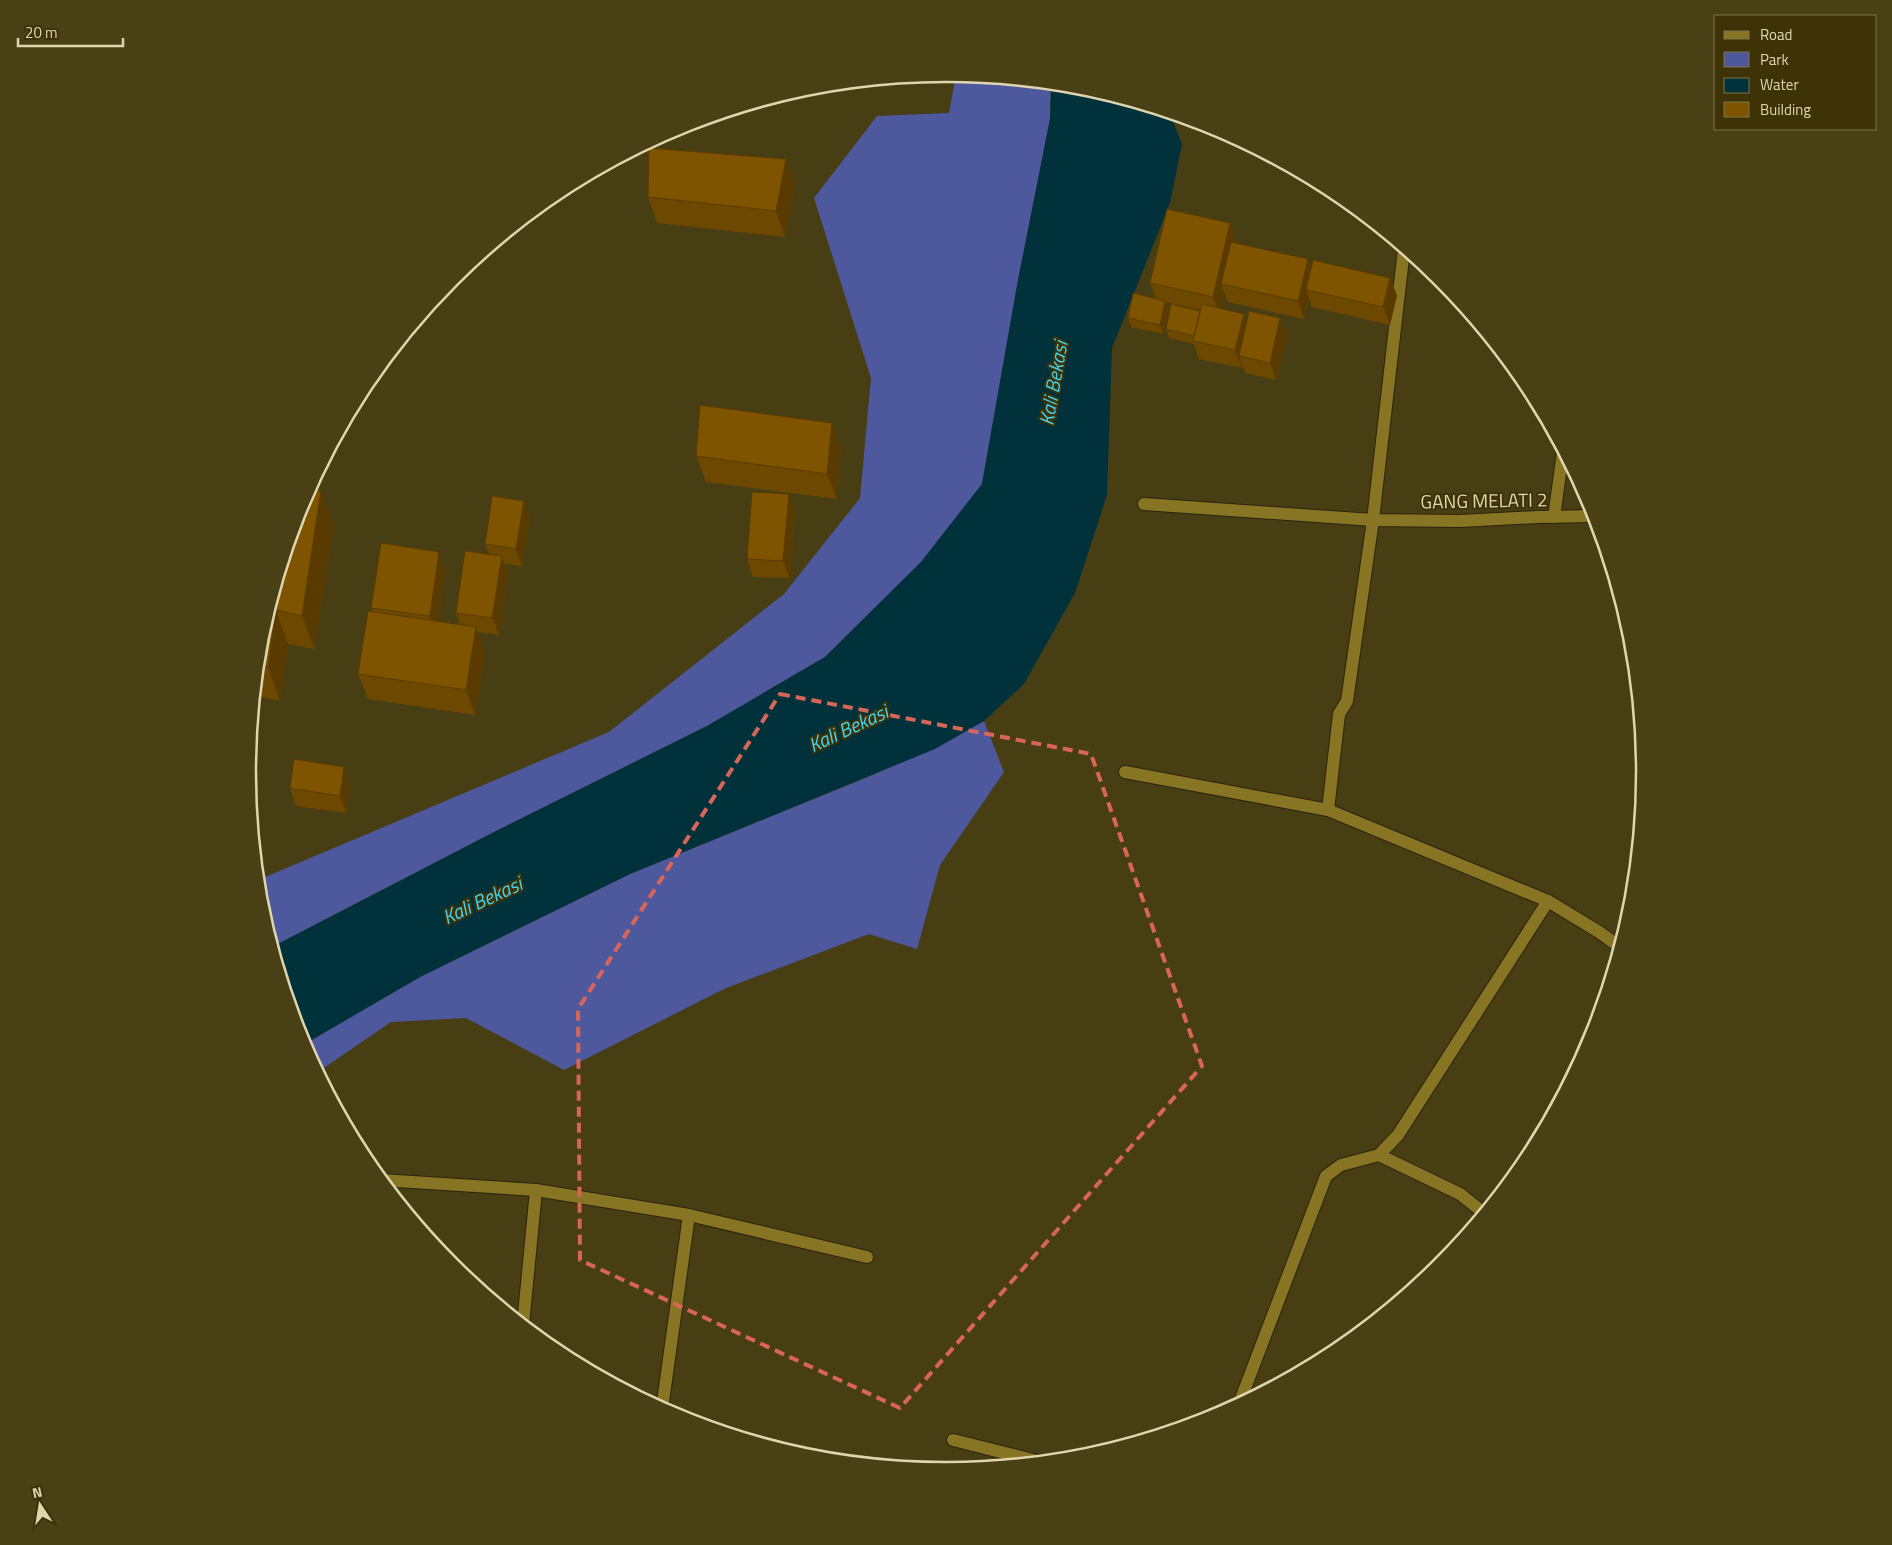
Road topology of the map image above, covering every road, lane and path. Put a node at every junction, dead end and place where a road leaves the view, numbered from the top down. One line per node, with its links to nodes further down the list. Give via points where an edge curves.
1 (1403, 256): 6 (street)
2 (1562, 461): 5 (street)
3 (1144, 504): 6 (street, GANG MELATI 2)
4 (1586, 516): 5 (street, GANG MELATI 2)
5 (1554, 517): 6 (street, GANG MELATI 2)
6 (1373, 520): 8 (street, via 1347,701 1339,714)
7 (1125, 772): 8 (street)
8 (1328, 810): 9 (street)
9 (1548, 902): 10 (street); 11 (street, via 1398,1135)
10 (1614, 943)
11 (1379, 1155): 14 (street, via 1460,1194); 18 (street, via 1342,1165 1326,1176)
12 (390, 1181): 13 (street)
13 (536, 1190): 15 (street); 17 (street)
14 (1479, 1209)
15 (689, 1215): 16 (street); 19 (street)
16 (867, 1257)
17 (524, 1318)
18 (1242, 1395)
19 (663, 1401)
20 (953, 1440): 21 (street)
21 (1025, 1458)

